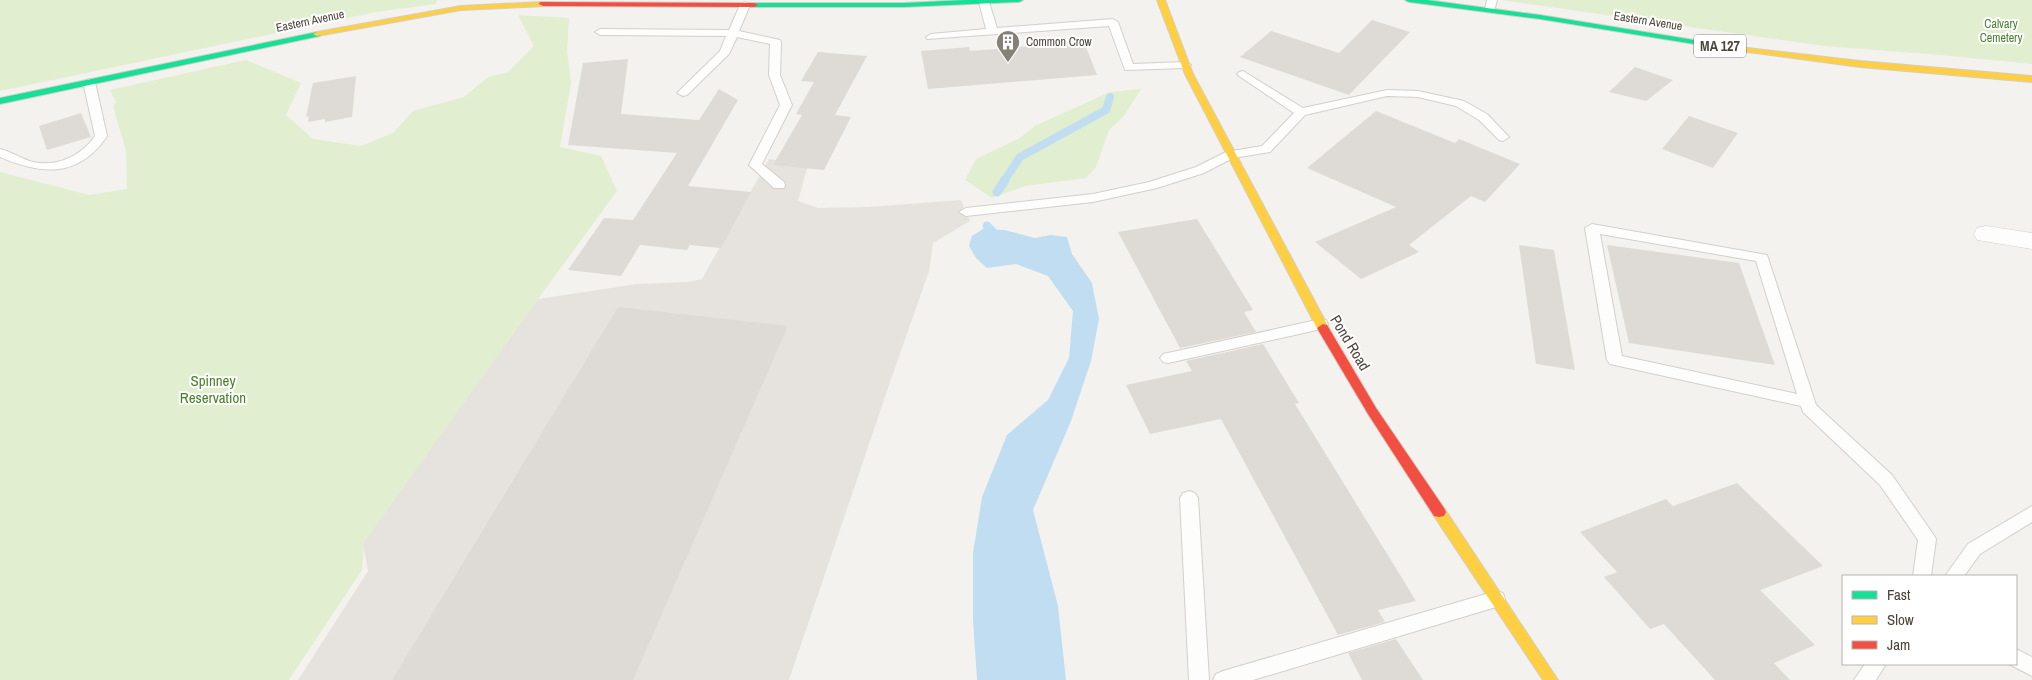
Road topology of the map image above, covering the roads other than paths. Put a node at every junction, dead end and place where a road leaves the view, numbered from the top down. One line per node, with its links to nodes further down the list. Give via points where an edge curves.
1 (1019, 0): 7 (main road, Eastern Avenue)
2 (1161, 0): 14 (main road, Pond Road)
3 (1409, 0): 9 (main road, Eastern Avenue / MA 127)
4 (566, 2): 5 (main road, Eastern Avenue); 17 (main road, Eastern Avenue, via 496,5 414,15)
5 (705, 2): 8 (main road, Eastern Avenue)
6 (949, 2): 7 (main road, Eastern Avenue); 8 (main road, Eastern Avenue)
7 (984, 2): 10 (lane)
8 (745, 5): 12 (lane)
9 (1491, 5): 16 (main road, Eastern Avenue / MA 127, via 1759,52)
10 (992, 31): 13 (lane); 14 (lane, via 1112,22 1129,68)
11 (600, 32): 12 (lane)
12 (734, 33): 18 (lane, via 725,52); 24 (lane, via 776,42 772,63 779,92 786,105 755,165)
13 (931, 38)
14 (1185, 65): 23 (main road, Pond Road)
15 (1243, 74): 20 (lane)
16 (2032, 79)
17 (89, 82): 19 (main road, Eastern Avenue); 22 (lane, via 101,136 80,159 59,166 36,166)
18 (683, 93)
19 (0, 101)
20 (1301, 112): 21 (lane, via 1387,93 1418,94 1460,103 1483,117); 23 (lane, via 1266,149)
21 (1503, 137)
22 (0, 153)
23 (1230, 155): 25 (lane, via 1152,185 1093,198); 28 (main road, Pond Road)
24 (779, 185)
25 (966, 212)
26 (1986, 234): 27 (street)
27 (2032, 241)
28 (1321, 324): 29 (lane); 35 (main road, Pond Road, via 1372,411)
29 (1168, 358)
30 (1808, 402): 30 (lane, via 1762,258 1592,228 1615,360); 33 (lane, via 1810,408 1886,480 1927,539)
31 (1189, 498): 39 (lane)
32 (2032, 513): 34 (lane, via 1974,549)
33 (1922, 575)
34 (1955, 575)
35 (1496, 599): 40 (lane); 41 (main road, Pond Road)
36 (2017, 659): 38 (lane)
37 (1875, 665): 42 (lane)
38 (2032, 667)
39 (1199, 680)
40 (1223, 680)
41 (1550, 680)
42 (1864, 680)

